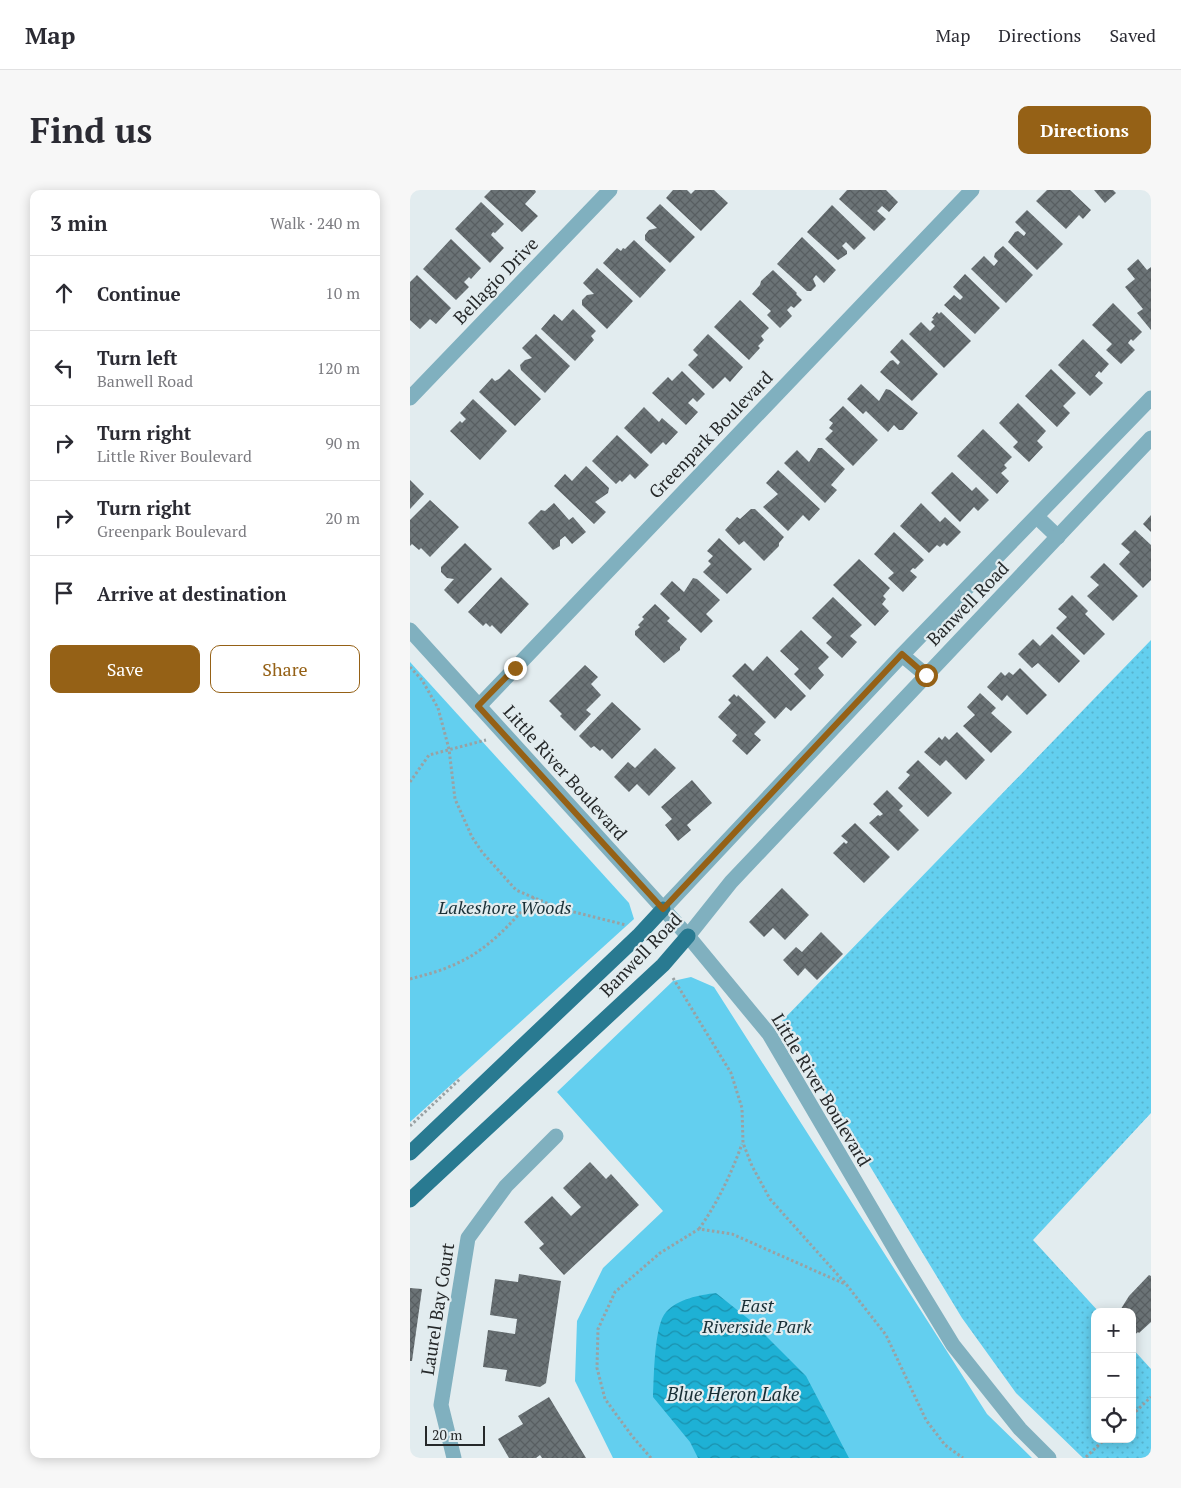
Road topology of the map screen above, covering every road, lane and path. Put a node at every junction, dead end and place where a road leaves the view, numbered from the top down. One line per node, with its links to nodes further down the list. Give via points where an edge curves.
1 (610, 190): 3 (street, Bellagio Drive)
2 (972, 190): 12 (street, Greenpark Boulevard)
3 (410, 398)
4 (1151, 398): 6 (street, Banwell Road)
5 (1151, 438): 7 (street, Banwell Road)
6 (1037, 517): 7 (street); 9 (street, Banwell Road)
7 (1058, 538): 11 (street, Banwell Road)
8 (410, 630): 12 (street, Little River Boulevard)
9 (902, 654): 11 (street); 17 (street, Banwell Road)
10 (410, 667): 14 (path, via 422,680 438,708)
11 (926, 675): 19 (street, Banwell Road, via 730,882)
12 (478, 706): 17 (street, Little River Boulevard)
13 (486, 740): 14 (path)
14 (449, 749): 15 (path, via 429,755); 16 (path, via 454,799 472,837 516,890)
15 (410, 782)
16 (534, 897): 18 (path, via 558,908); 20 (path, via 507,928 480,950 451,966)
17 (663, 909): 19 (street, Little River Boulevard); 24 (main road, Banwell Road)
18 (624, 924)
19 (688, 936): 25 (main road, Banwell Road, via 663,965); 35 (street, Little River Boulevard, via 769,1034 953,1344 1020,1429)
20 (410, 979)
21 (674, 979): 23 (path, via 731,1073 742,1108)
22 (556, 1136): 32 (street, Laurel Bay Court, via 506,1186 468,1238 441,1405)
23 (742, 1143): 26 (path, via 731,1174); 27 (path, via 770,1199)
24 (410, 1153)
25 (410, 1200)
26 (699, 1229): 27 (path, via 732,1234); 33 (path, via 660,1253 615,1292 598,1329 597,1368 606,1399)
27 (846, 1284): 34 (path, via 886,1335 926,1420 945,1445)
28 (1151, 1398): 29 (path)
29 (1136, 1411)
30 (1101, 1443): 31 (path)
31 (1086, 1457)
32 (454, 1458)
33 (651, 1458)
34 (963, 1458)
35 (1050, 1458)

